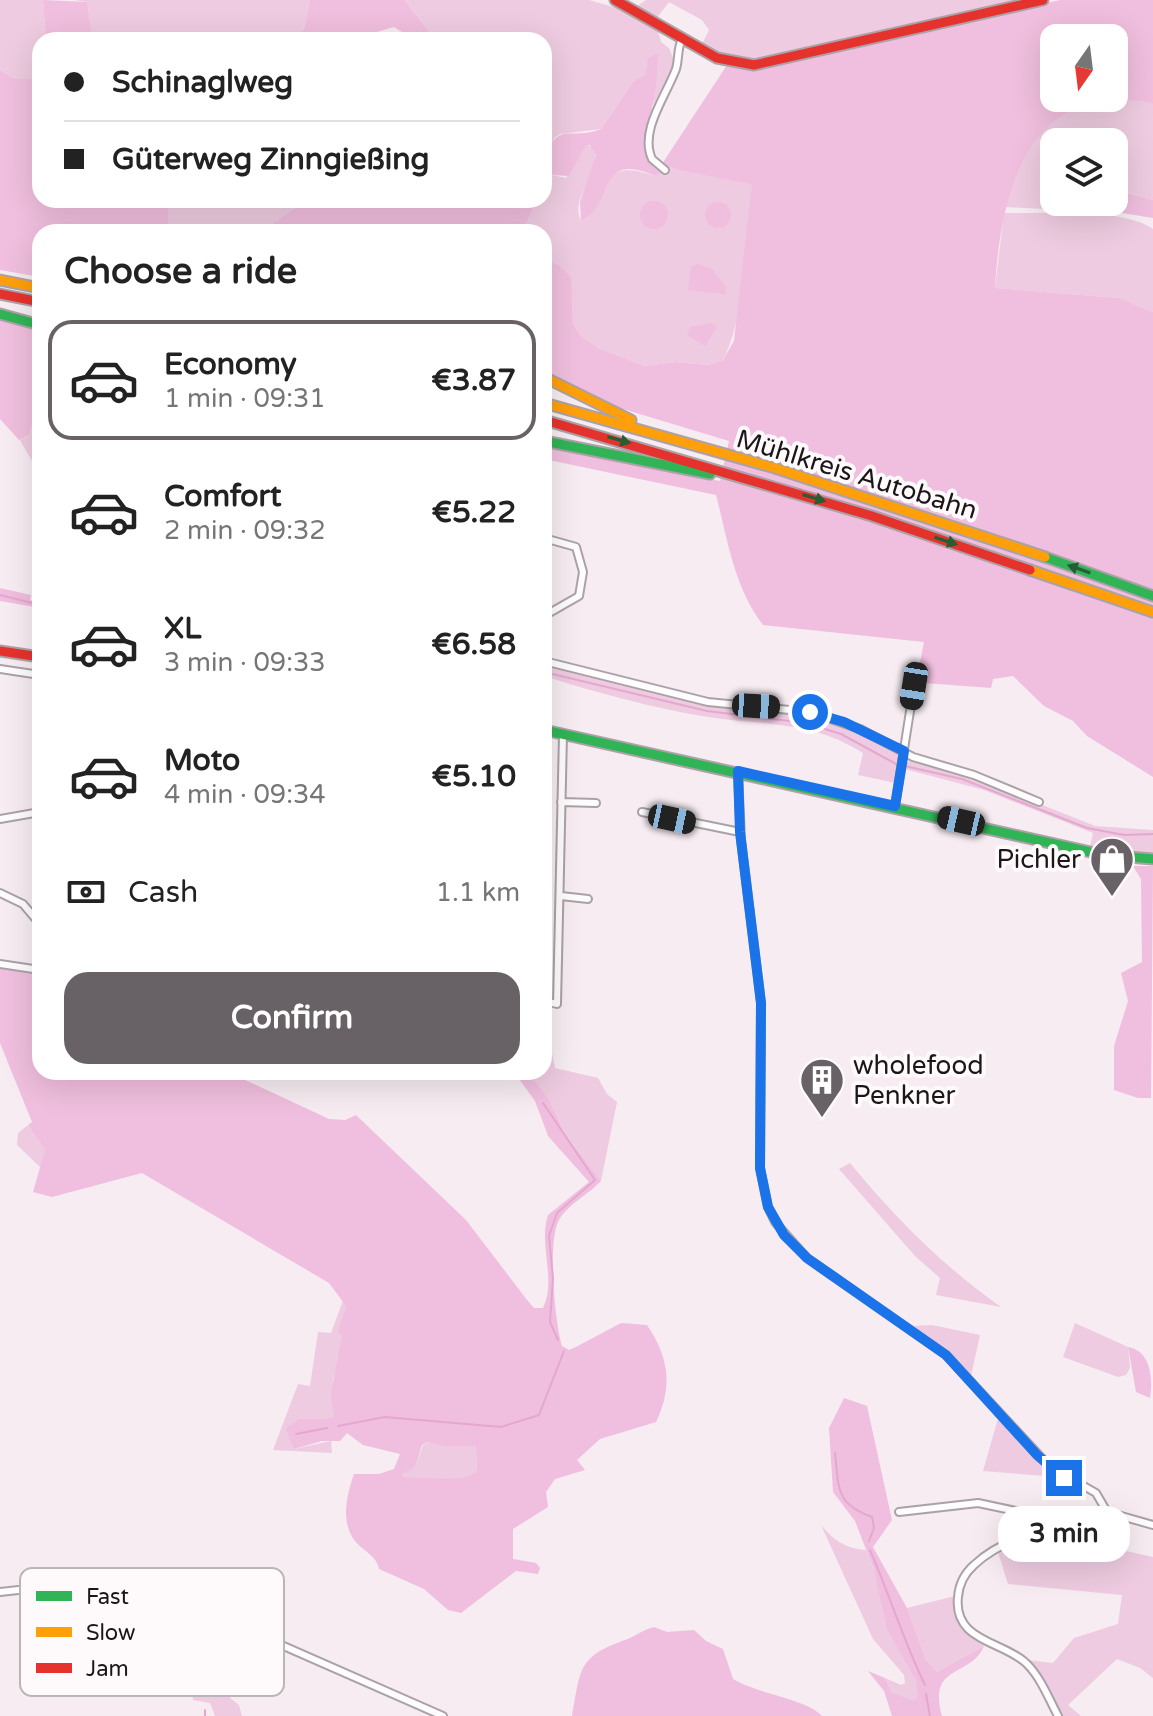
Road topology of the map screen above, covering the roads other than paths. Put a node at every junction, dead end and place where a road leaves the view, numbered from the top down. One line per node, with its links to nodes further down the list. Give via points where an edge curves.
1 (615, 0): 3 (main road)
2 (1043, 0): 3 (main road, via 766,64 729,62)
3 (682, 39): 4 (street, via 677,66 648,138 652,159)
4 (665, 170)
5 (0, 280): 6 (main road)
6 (32, 286)
7 (0, 294): 8 (main road)
8 (32, 300)
9 (0, 314): 10 (main road)
10 (32, 323)
11 (552, 381): 14 (main road)
12 (552, 405): 14 (main road, Mühlkreis Autobahn)
13 (552, 422): 16 (main road, Mühlkreis Autobahn, one-way to 16)
14 (659, 434): 18 (main road, Mühlkreis Autobahn, one-way to 14, via 925,517)
15 (552, 442): 16 (main road)
16 (756, 480): 20 (main road, Mühlkreis Autobahn, one-way to 20)
17 (552, 540): 19 (street, via 576,547 583,572 579,596)
18 (1153, 596)
19 (552, 611)
20 (1153, 612)
21 (0, 651): 22 (main road)
22 (32, 656)
23 (552, 663): 29 (street, via 708,702 810,712 852,726)
24 (0, 669): 25 (street)
25 (32, 674)
26 (914, 686): 29 (street)
27 (552, 732): 28 (main road)
28 (563, 734): 30 (main road); 31 (street)
29 (903, 755): 32 (street); 34 (street)
30 (738, 773): 34 (main road); 38 (street)
31 (561, 802): 33 (street); 41 (street)
32 (1039, 802)
33 (596, 803)
34 (895, 806): 39 (main road)
35 (642, 812): 38 (street)
36 (32, 813): 37 (street)
37 (0, 819)
38 (740, 832): 48 (street, via 761,1003 760,1168 775,1222 807,1258 946,1355 1049,1466 1096,1493)
39 (1153, 859)
40 (0, 893): 43 (street)
41 (561, 896): 42 (street); 46 (street, via 557,1004)
42 (588, 899)
43 (32, 914)
44 (0, 964): 45 (street)
45 (32, 969)
46 (552, 1003)
47 (899, 1512): 50 (street, via 978,1503 1044,1517)
48 (1107, 1512): 49 (street); 50 (street, via 1097,1521)
49 (1153, 1525)
50 (1052, 1527): 55 (street, via 995,1549 974,1565 963,1580 958,1607 978,1638 1031,1667)
51 (20, 1590): 52 (street)
52 (0, 1592)
53 (284, 1646): 54 (street)
54 (443, 1716)
55 (1058, 1716)

